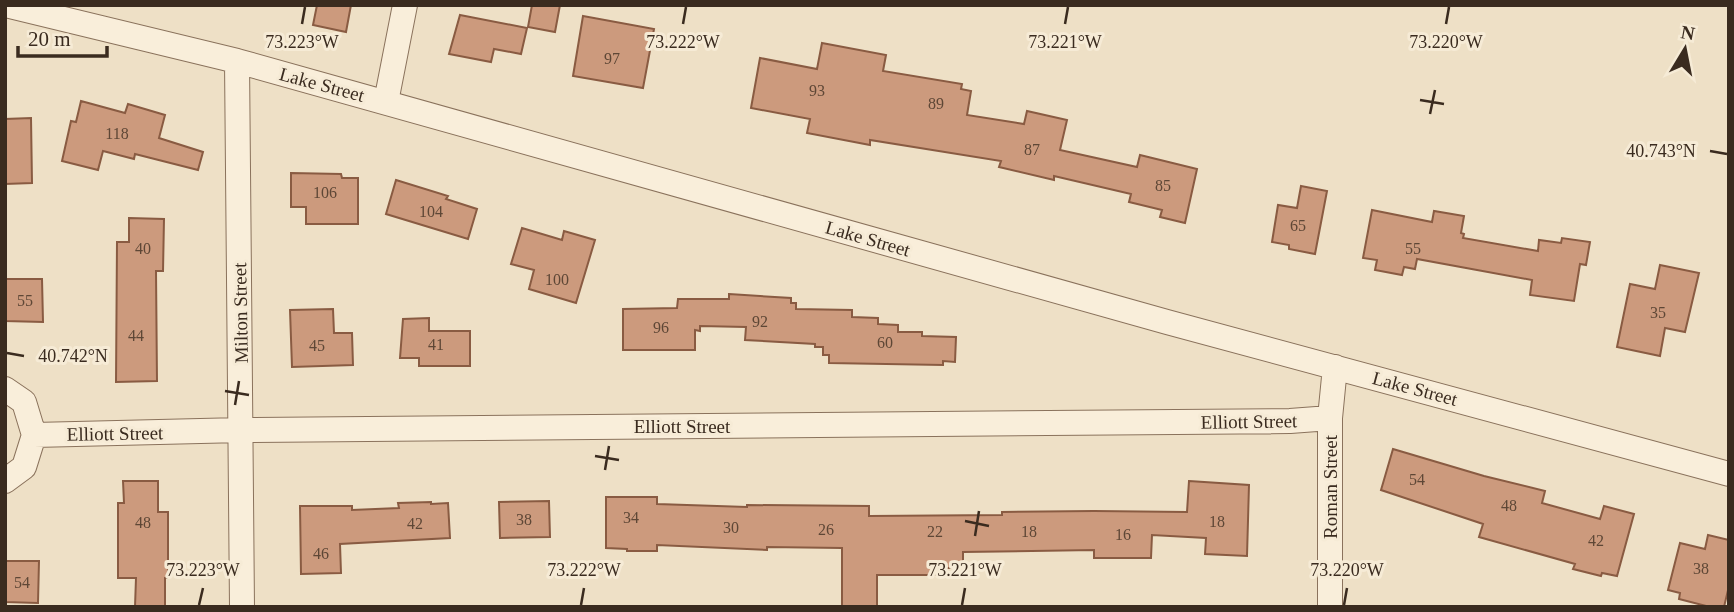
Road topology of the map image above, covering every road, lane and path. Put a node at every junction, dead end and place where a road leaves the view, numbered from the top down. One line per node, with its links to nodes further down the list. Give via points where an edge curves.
1 (6, 5): 3 (street, Lake Street)
2 (405, 5): 4 (street)
3 (237, 61): 4 (street, Lake Street); 8 (street, Milton Street)
4 (386, 102): 5 (street, Lake Street)
5 (1335, 367): 7 (street, Roman Street); 10 (street, Lake Street)
6 (5, 389): 9 (street, via 24,402)
7 (1330, 418): 8 (street, Elliott Street); 13 (street, Roman Street)
8 (242, 430): 9 (street, Elliott Street); 12 (street, Milton Street)
9 (34, 435): 11 (street, via 24,467)
10 (1729, 474)
11 (5, 481)
12 (242, 607)
13 (1330, 607)

